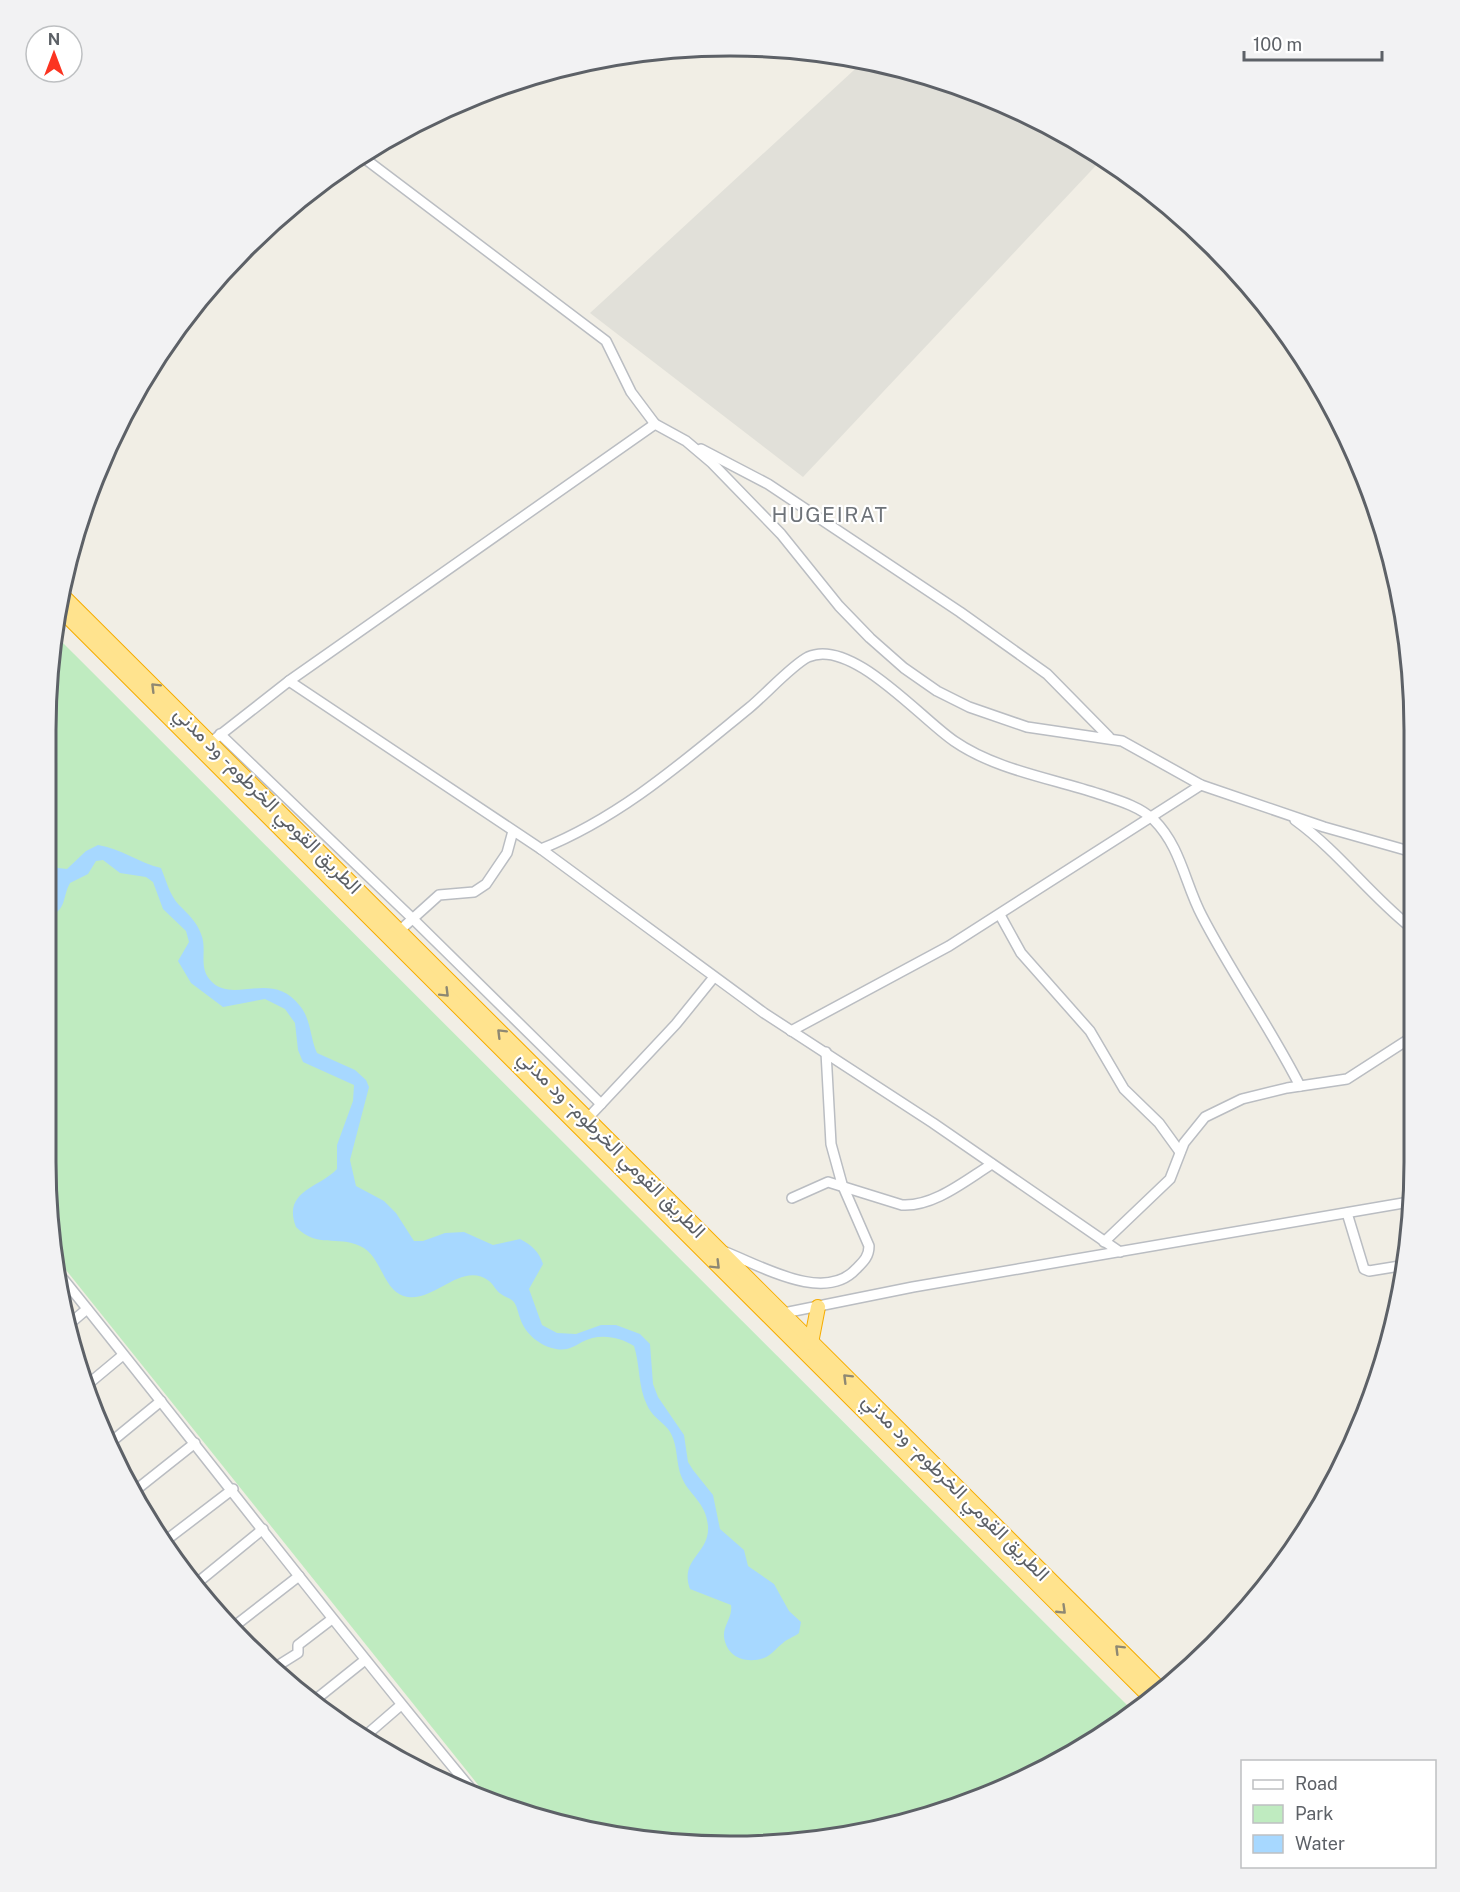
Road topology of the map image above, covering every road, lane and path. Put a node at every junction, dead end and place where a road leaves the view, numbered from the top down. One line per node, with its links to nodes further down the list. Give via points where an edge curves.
1 (368, 161): 2 (street, via 606,341 635,398)
2 (655, 424): 3 (street); 6 (street)
3 (686, 441): 7 (street, via 768,484 977,624 1047,674); 7 (street, via 781,534 839,606 904,668 969,707 1027,727)
4 (68, 601): 8 (highway, الطريق القومي الخرطوم - ود مدني, one-way to 4)
5 (65, 614): 8 (highway, الطريق القومي الخرطوم - ود مدني)
6 (289, 681): 8 (street); 12 (street)
7 (1109, 737): 9 (street, via 1135,745 1182,777)
8 (211, 742): 16 (street); 18 (highway, الطريق القومي الخرطوم - ود مدني); 39 (highway, الطريق القومي الخرطوم - ود مدني, one-way to 39)
9 (1201, 785): 10 (street); 11 (street)
10 (1286, 814): 14 (street); 17 (street, via 1324,842)
11 (1152, 819): 13 (street, via 1114,799 970,751 860,664 817,655 800,663 633,799 597,824); 15 (street); 23 (street, via 1177,853 1200,913)
12 (513, 831): 13 (street); 16 (street, via 507,853 486,884 474,892 440,895)
13 (541, 849): 19 (street)
14 (1404, 849)
15 (1000, 915): 20 (street, via 950,946); 26 (street, via 1021,953 1090,1030 1124,1089)
16 (413, 919): 18 (street); 24 (street)
17 (1404, 921)
18 (399, 931): 25 (highway, الطريق القومي الخرطوم - ود مدني, one-way to 18)
19 (714, 976): 20 (street); 24 (street, via 676,1024)
20 (791, 1030): 22 (street)
21 (1404, 1042): 23 (street, via 1347,1079)
22 (826, 1052): 27 (street); 28 (street, via 829,1136)
23 (1300, 1086): 26 (street, via 1228,1104 1196,1125)
24 (601, 1104): 25 (street)
25 (587, 1119): 33 (highway, الطريق القومي الخرطوم - ود مدني)
26 (1180, 1152): 32 (street, via 1170,1179)
27 (992, 1164): 28 (street, via 912,1206); 32 (street)
28 (842, 1184): 29 (street, via 818,1184); 33 (street, via 869,1251 852,1274 840,1281 803,1282)
29 (792, 1197)
30 (1403, 1203): 31 (street)
31 (1347, 1213): 34 (street); 35 (street, via 1364,1269)
32 (1104, 1242): 34 (street)
33 (718, 1250): 39 (highway, الطريق القومي الخرطوم - ود مدني)
34 (1120, 1252): 37 (street)
35 (1396, 1266)
36 (66, 1283): 38 (street)
37 (818, 1307): 39 (street); 41 (highway)
38 (87, 1309): 40 (street); 42 (street)
39 (776, 1315): 41 (highway, الطريق القومي الخرطوم - ود مدني); 58 (highway, الطريق القومي الخرطوم - ود مدني, one-way to 58)
40 (74, 1320)
41 (811, 1343): 57 (highway, الطريق القومي الخرطوم - ود مدني, one-way to 41)
42 (123, 1355): 43 (street); 44 (street)
43 (92, 1380)
44 (161, 1401): 45 (street); 46 (street)
45 (115, 1438)
46 (195, 1443): 47 (street); 48 (street)
47 (140, 1487)
48 (233, 1489): 49 (street); 50 (street)
49 (263, 1529): 51 (street); 52 (street)
50 (169, 1538)
51 (299, 1576): 53 (street); 54 (street)
52 (201, 1580)
53 (332, 1619): 55 (street); 56 (street, via 298,1646 298,1653)
54 (238, 1623)
55 (365, 1660): 59 (street); 60 (street)
56 (280, 1664)
57 (1156, 1685)
58 (1146, 1693)
59 (319, 1697)
60 (401, 1705): 61 (street); 62 (street)
61 (370, 1732)
62 (465, 1782)

